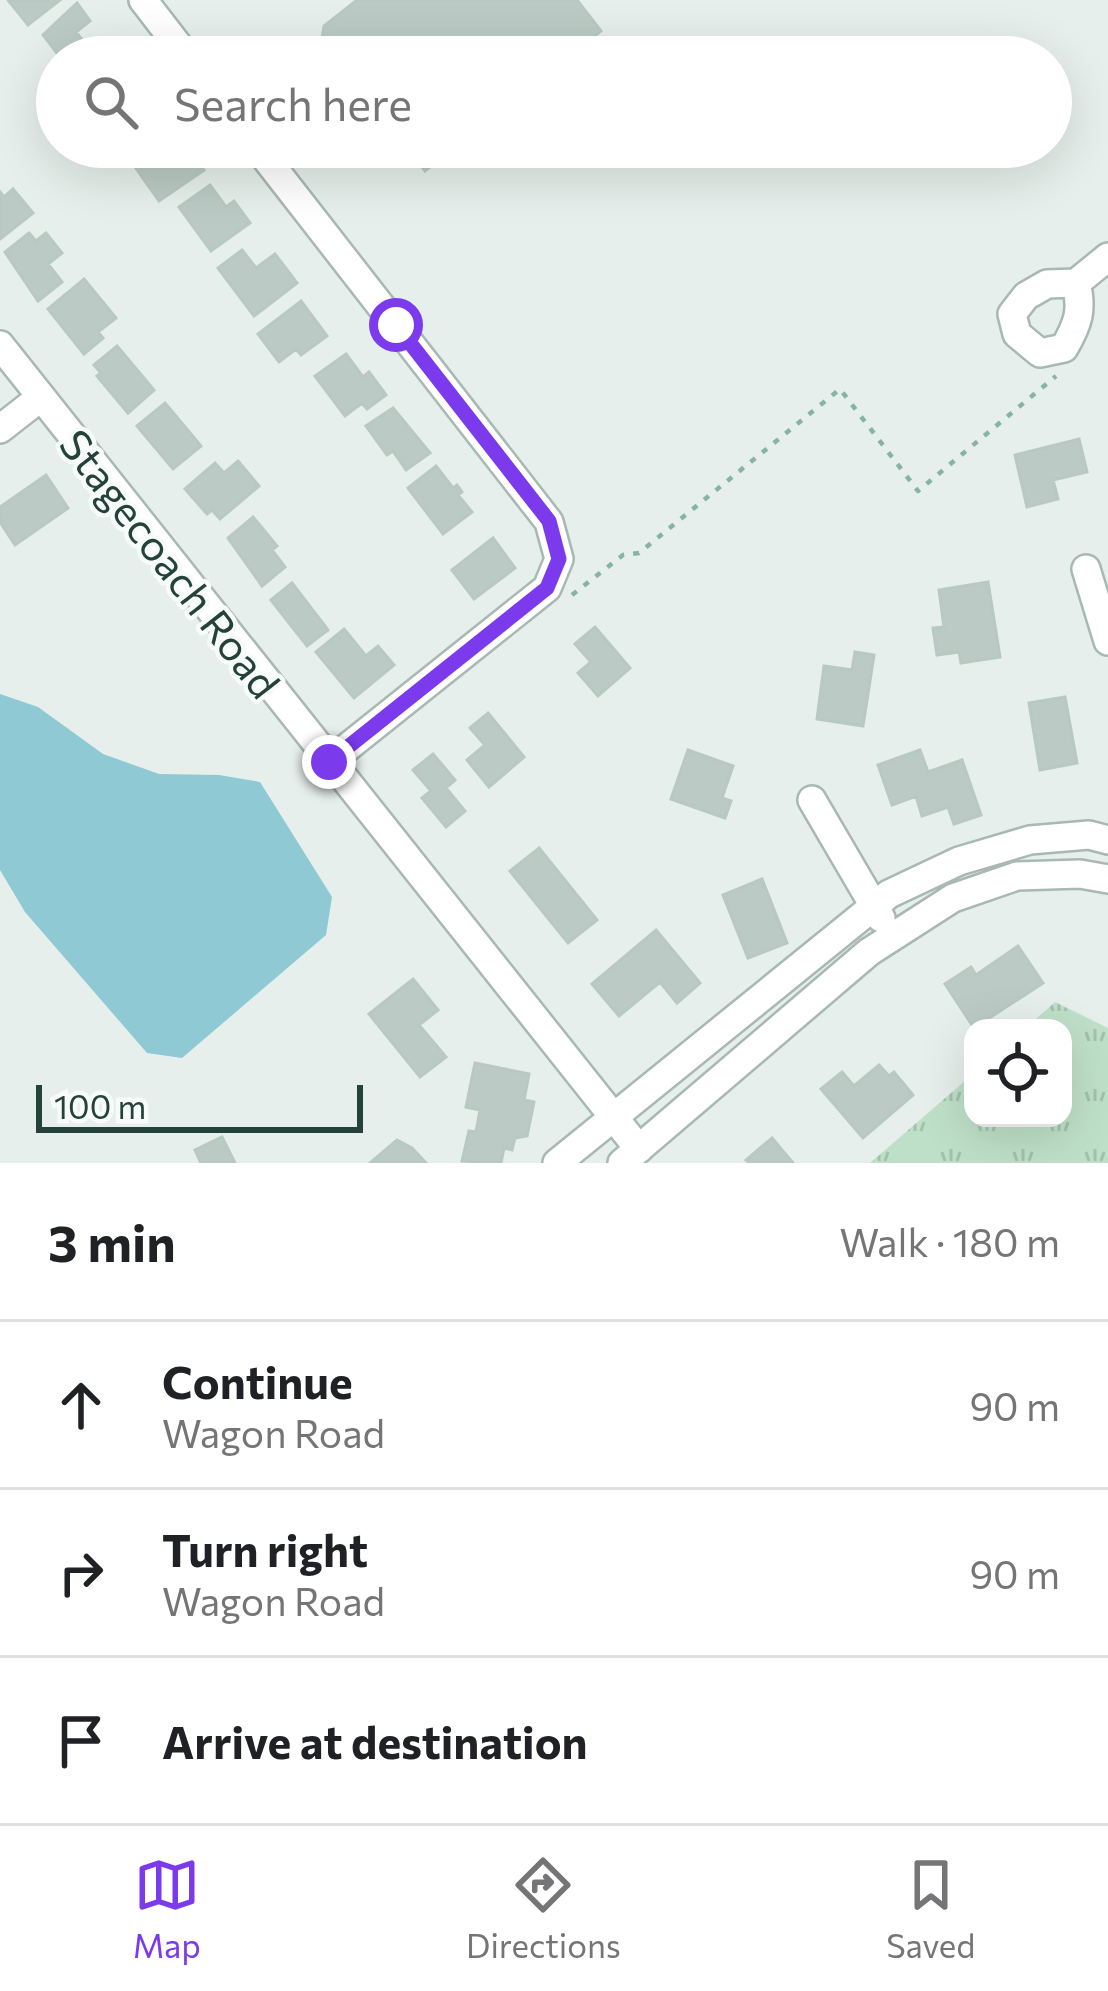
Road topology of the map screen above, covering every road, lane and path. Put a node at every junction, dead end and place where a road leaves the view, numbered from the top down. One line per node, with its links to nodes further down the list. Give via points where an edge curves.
1 (142, 0): 2 (street)
2 (170, 36)
3 (273, 168): 13 (street, via 549,521 559,559 547,588)
4 (1108, 257): 5 (street)
5 (1076, 283)
6 (0, 345): 8 (street, Stagecoach Road)
7 (1062, 372): 11 (path, via 918,491 840,388 639,553 623,555)
8 (41, 397): 9 (street); 13 (street, Stagecoach Road)
9 (0, 429)
10 (1086, 569): 12 (street)
11 (558, 606)
12 (1108, 641)
13 (329, 762): 19 (street, Stagecoach Road)
14 (812, 800): 17 (street)
15 (1108, 840): 17 (street, via 1030,840 959,861)
16 (1108, 879): 18 (street, via 1017,876 953,898)
17 (874, 906): 18 (street); 19 (street)
18 (893, 936): 20 (street)
19 (614, 1117): 20 (street, Stagecoach Road); 21 (street)
20 (630, 1156)
21 (557, 1163)

